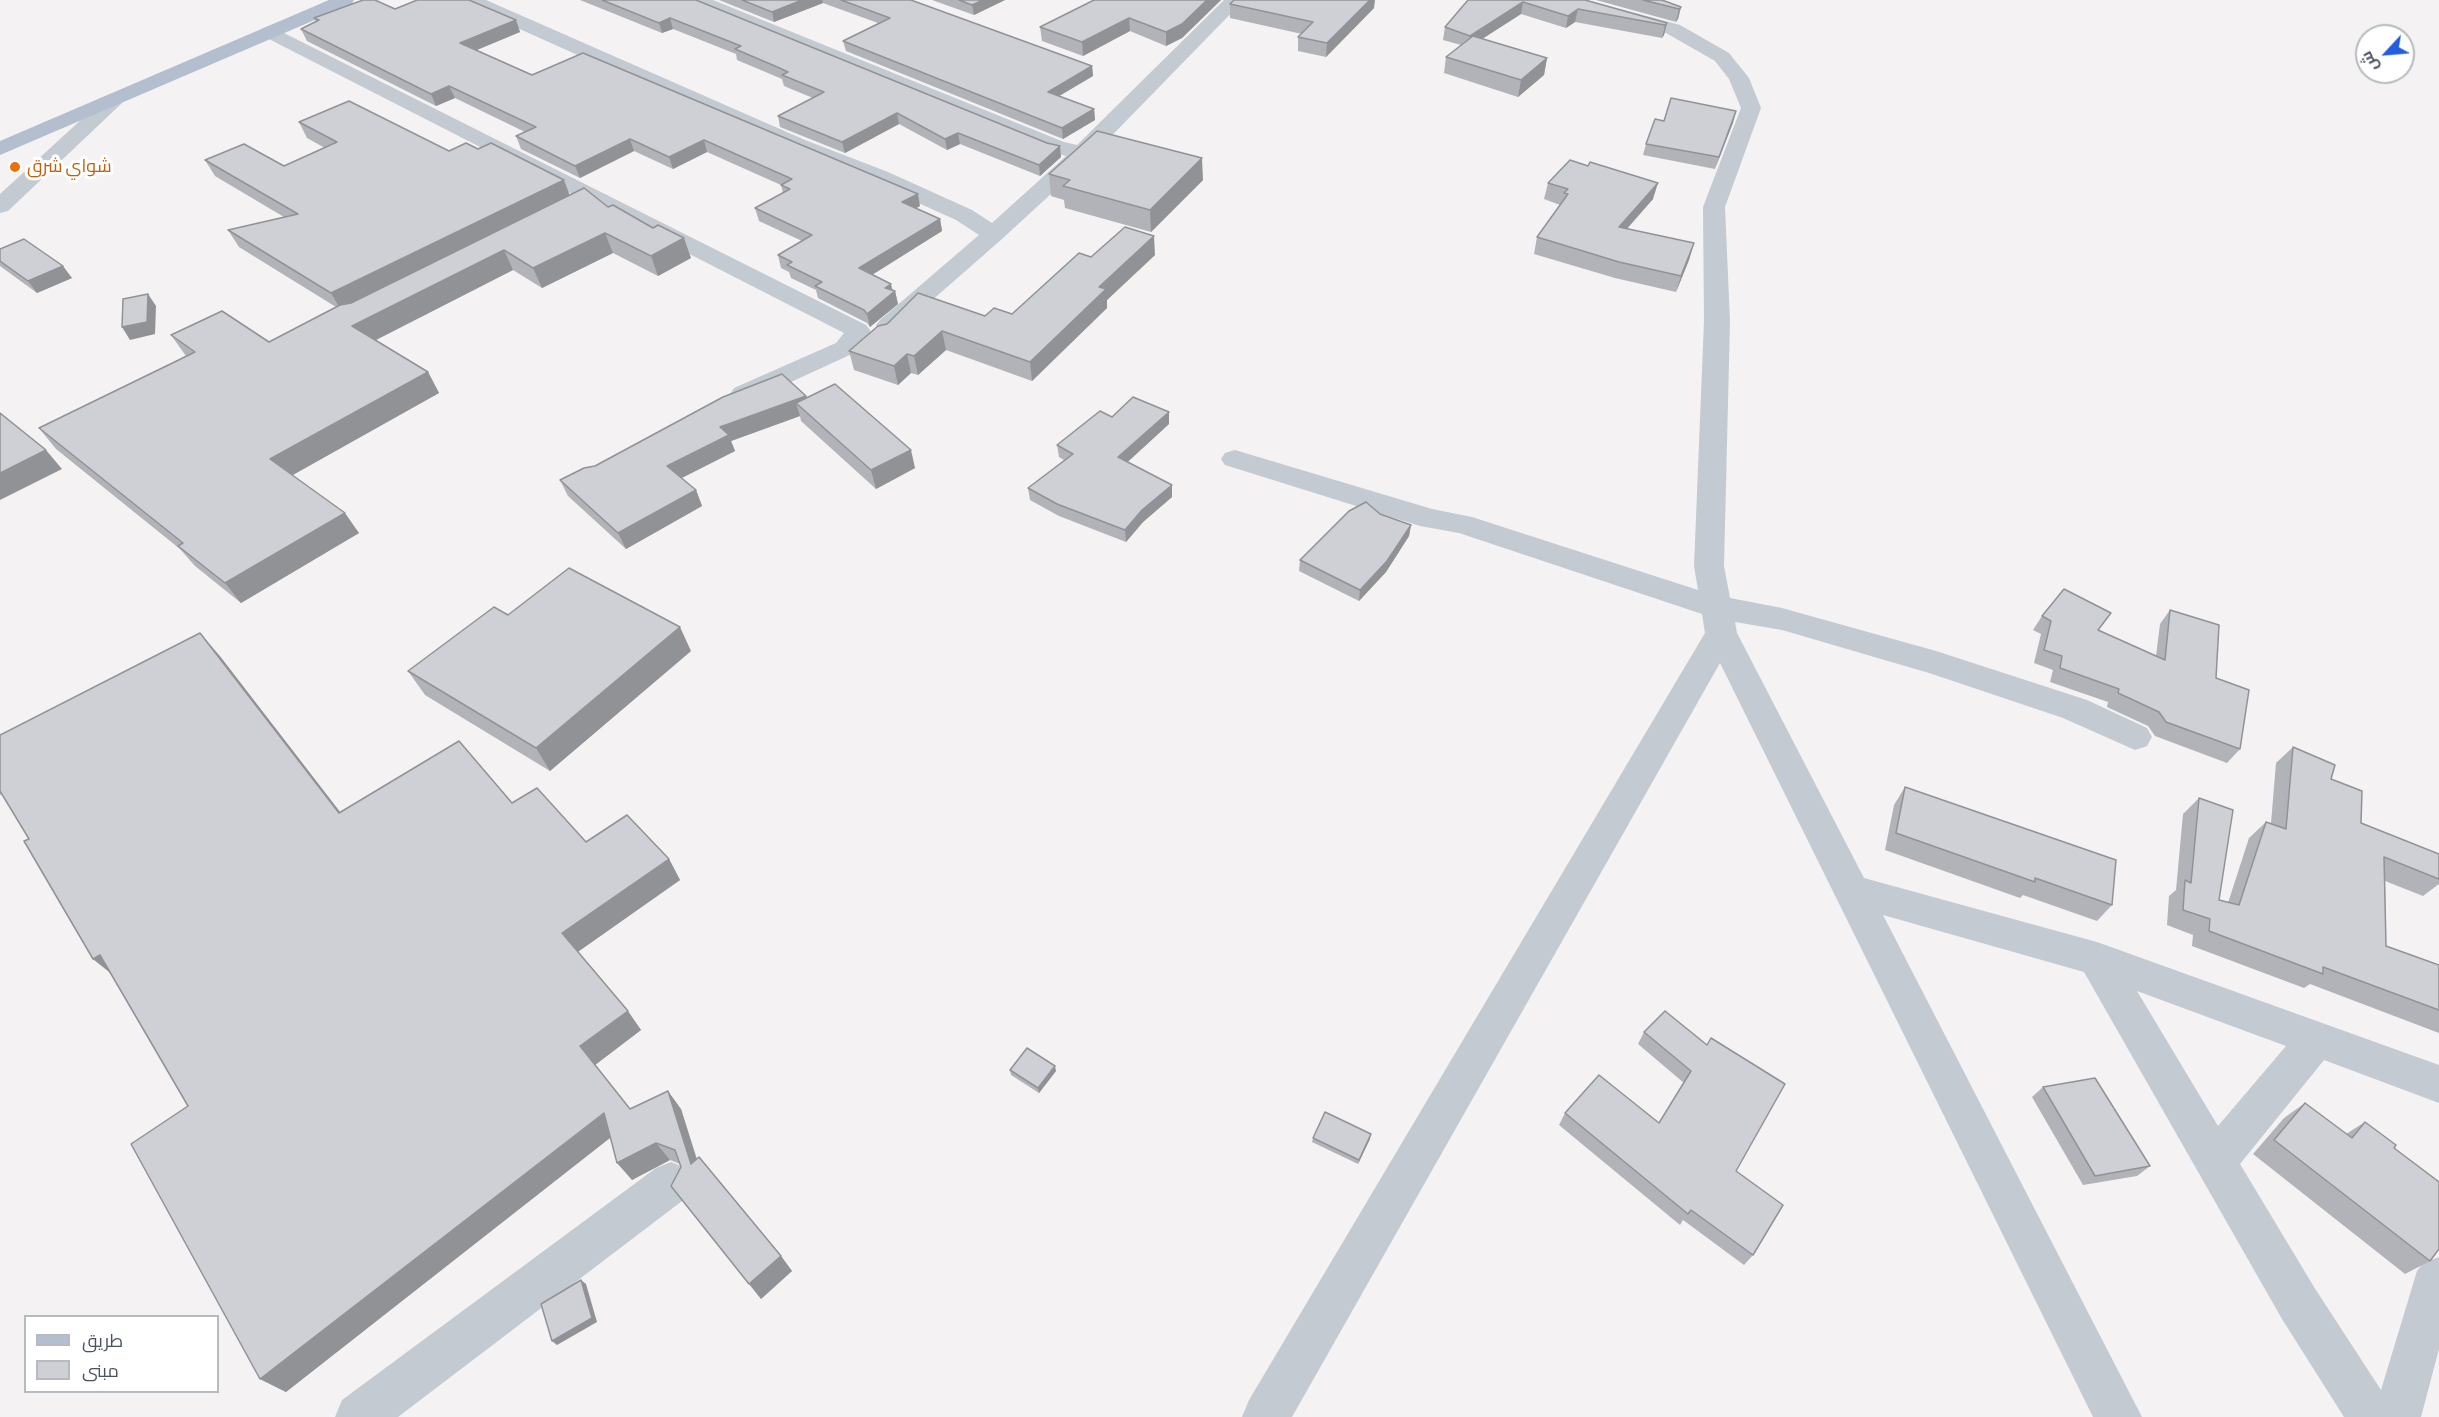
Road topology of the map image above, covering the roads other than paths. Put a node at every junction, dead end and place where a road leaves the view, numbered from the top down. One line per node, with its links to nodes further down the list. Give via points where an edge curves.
1 (345, 0): 6 (main road)
2 (471, 0): 11 (street, via 797,145 880,177 964,215)
3 (697, 0): 9 (street, via 1057,147)
4 (1235, 0): 9 (street)
5 (1566, 0): 15 (street, via 1674,29 1722,57 1739,78 1751,108 1714,207 1717,321 1709,566)
6 (270, 32): 7 (main road); 12 (street, via 582,201 857,330)
7 (114, 100): 8 (main road); 10 (street)
8 (0, 149)
9 (1082, 153): 11 (street)
10 (0, 206)
11 (994, 234): 12 (street, via 880,337)
12 (857, 336): 13 (street, via 845,348)
13 (718, 405)
14 (1235, 459): 15 (street, via 1430,519 1462,524)
15 (1718, 620): 16 (street, via 1782,619 1936,663 2075,709); 17 (street); 25 (street)
16 (2135, 737)
17 (1850, 890): 18 (street); 26 (street)
18 (2097, 959): 19 (street); 21 (street)
19 (2316, 1040): 20 (street); 21 (street)
20 (2439, 1084)
21 (2216, 1161): 27 (street, via 2298,1303)
22 (671, 1183): 24 (street)
23 (2439, 1278): 28 (street, via 2433,1287)
24 (359, 1417)
25 (1266, 1417)
26 (2118, 1417)
27 (2371, 1417)
28 (2397, 1417)

